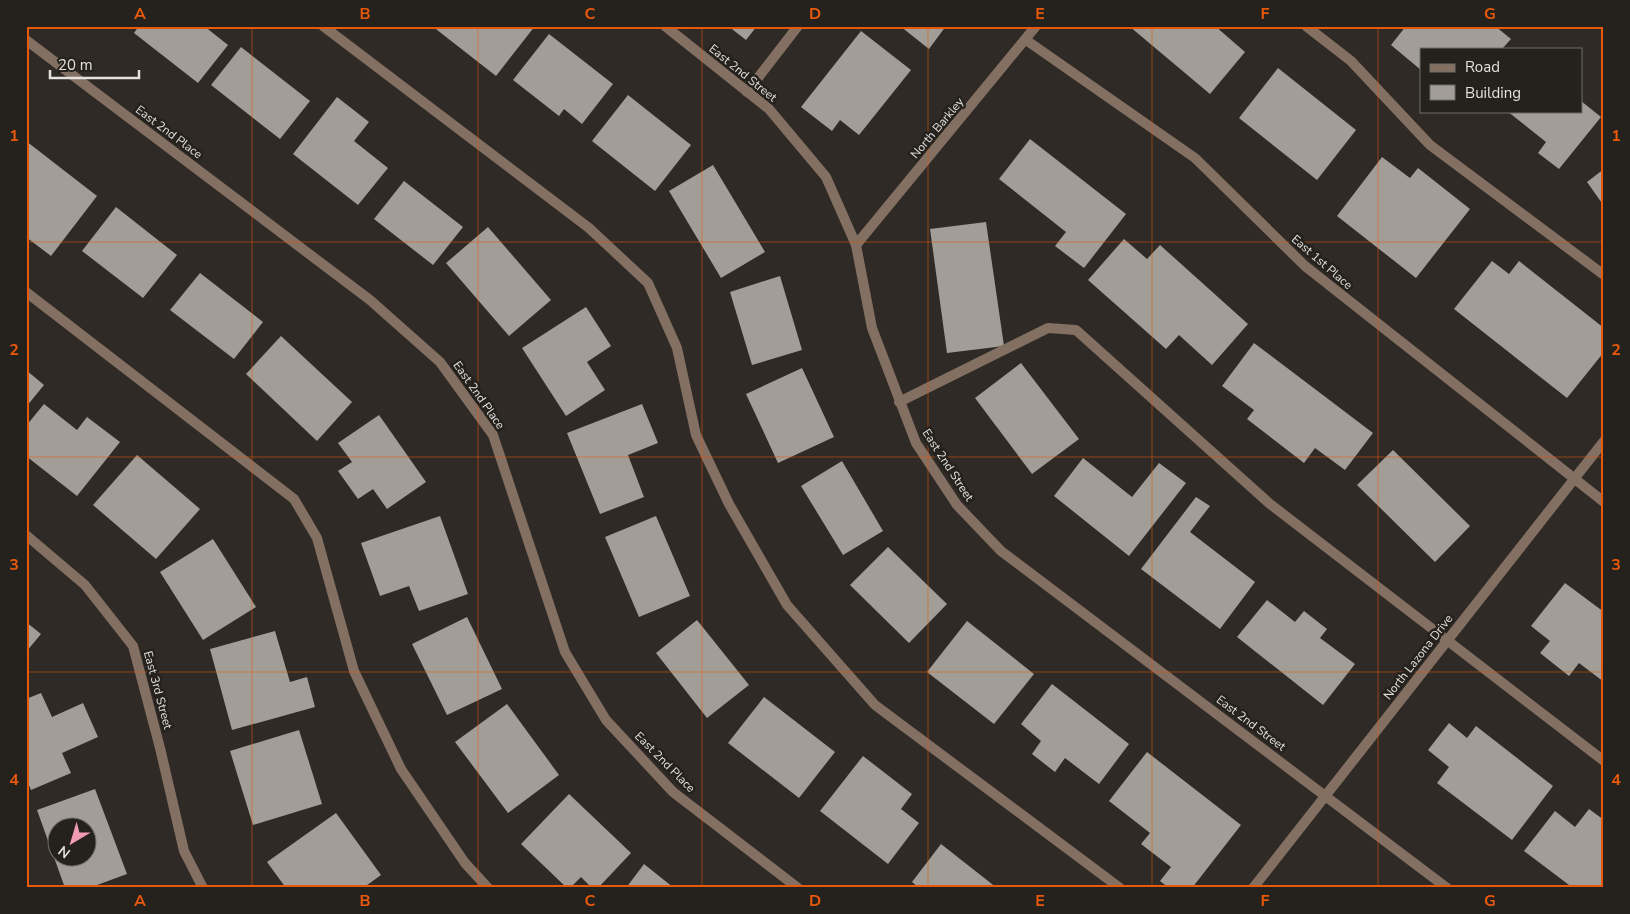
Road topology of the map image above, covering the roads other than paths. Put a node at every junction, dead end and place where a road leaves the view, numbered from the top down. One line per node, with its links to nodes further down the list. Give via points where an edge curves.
1 (322, 26): 23 (street, via 589,228 648,283 677,348 696,434 729,504 786,605 875,705)
2 (664, 26): 8 (street, East 2nd Street)
3 (798, 26): 8 (street)
4 (1036, 26): 7 (street, North Barkley)
5 (1306, 26): 10 (street, via 1351,61 1430,145)
6 (26, 40): 22 (street, East 2nd Place, via 370,300 440,362 493,435 565,652 606,720 673,792)
7 (1026, 40): 9 (street, North Barkley); 14 (street, East 1st Place, via 1195,158 1305,266)
8 (746, 92): 9 (street, East 2nd Street, via 769,110 826,177)
9 (856, 245): 12 (street, East 2nd Street, via 872,328)
10 (1604, 274)
11 (26, 292): 21 (street, via 294,499 317,538 354,671 401,769 465,863)
12 (898, 402): 17 (street, via 1048,328 1076,330 1270,504); 19 (street, East 2nd Street, via 916,443 956,505 1001,551)
13 (1604, 441): 14 (street, North Lazona Drive)
14 (1574, 480): 15 (street, East 1st Place); 17 (street, North Lazona Drive)
15 (1604, 502)
16 (26, 535): 20 (street, East 3rd Street, via 86,585 133,646 184,851)
17 (1447, 642): 18 (street); 19 (street, North Lazona Drive)
18 (1604, 761)
19 (1326, 796): 24 (street, North Lazona Drive); 25 (street, East 2nd Street)
20 (203, 888)
21 (488, 888)
22 (798, 888)
23 (1120, 888)
24 (1252, 888)
25 (1447, 888)

